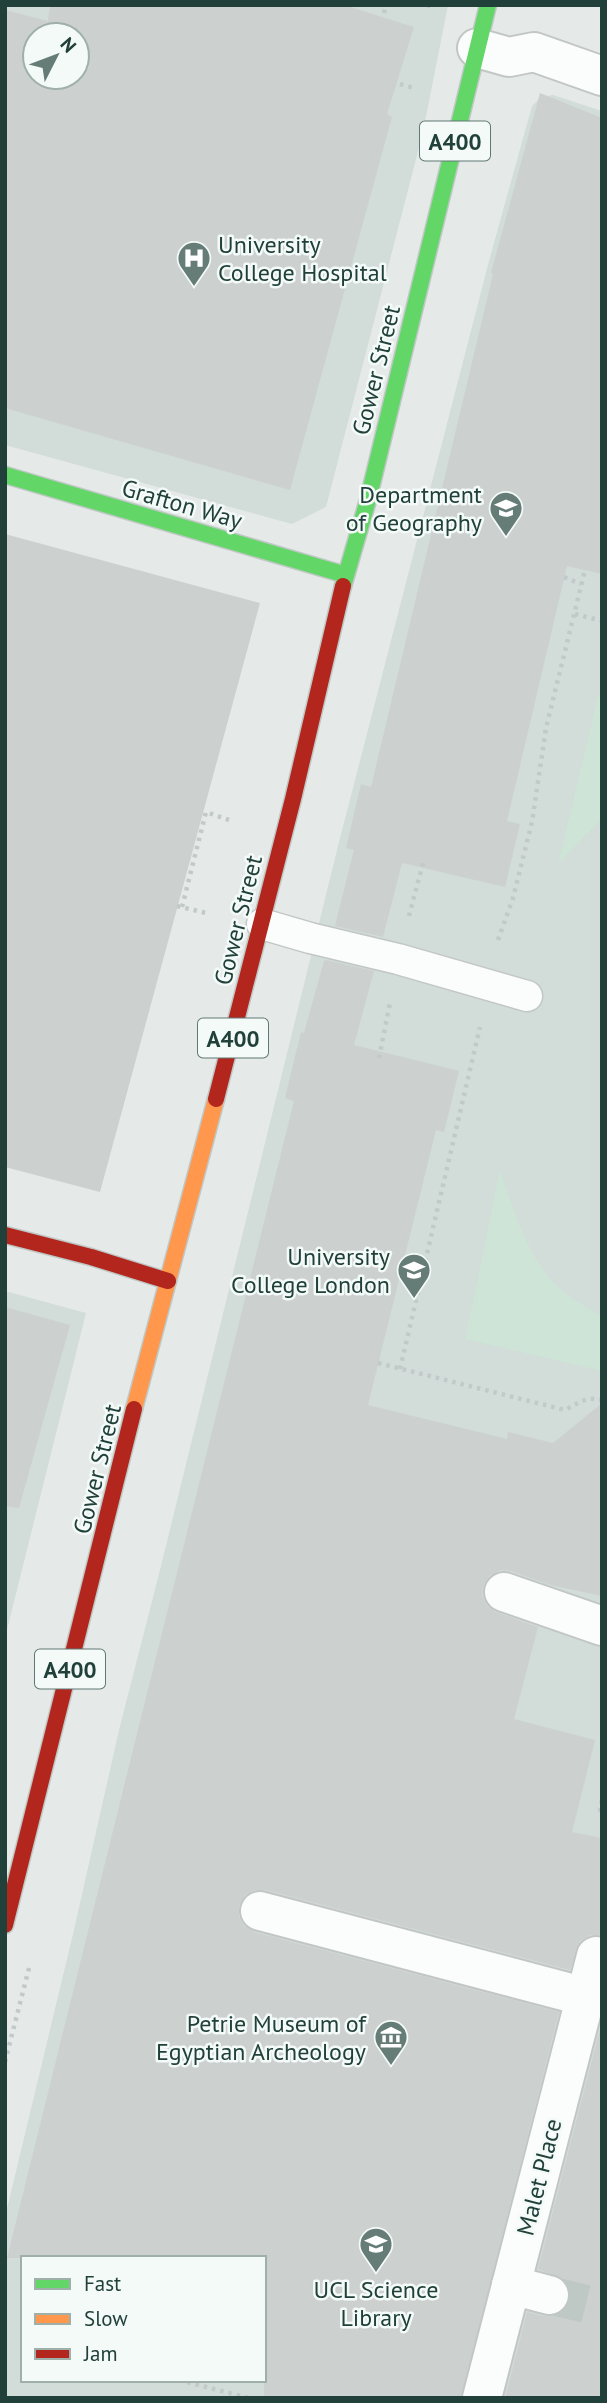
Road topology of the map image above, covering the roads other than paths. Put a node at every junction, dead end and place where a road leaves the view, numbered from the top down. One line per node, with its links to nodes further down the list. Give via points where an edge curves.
1 (488, 5): 2 (main road, Gower Street / A400)
2 (477, 48): 3 (street, via 509,57 534,52); 5 (main road, Gower Street / A400)
3 (602, 76)
4 (5, 475): 5 (main road, Grafton Way)
5 (346, 575): 6 (main road, Gower Street / A400)
6 (262, 924): 7 (lane); 9 (main road, Gower Street / A400)
7 (527, 996)
8 (5, 1235): 9 (main road)
9 (168, 1281): 13 (main road, Gower Street / A400)
10 (504, 1592): 11 (street)
11 (602, 1626)
12 (260, 1911): 15 (street)
13 (5, 1925)
14 (596, 1956): 15 (street, Malet Place)
15 (586, 1997): 16 (street, Malet Place)
16 (511, 2285): 17 (street); 18 (street, Malet Place)
17 (549, 2295)
18 (482, 2398)

